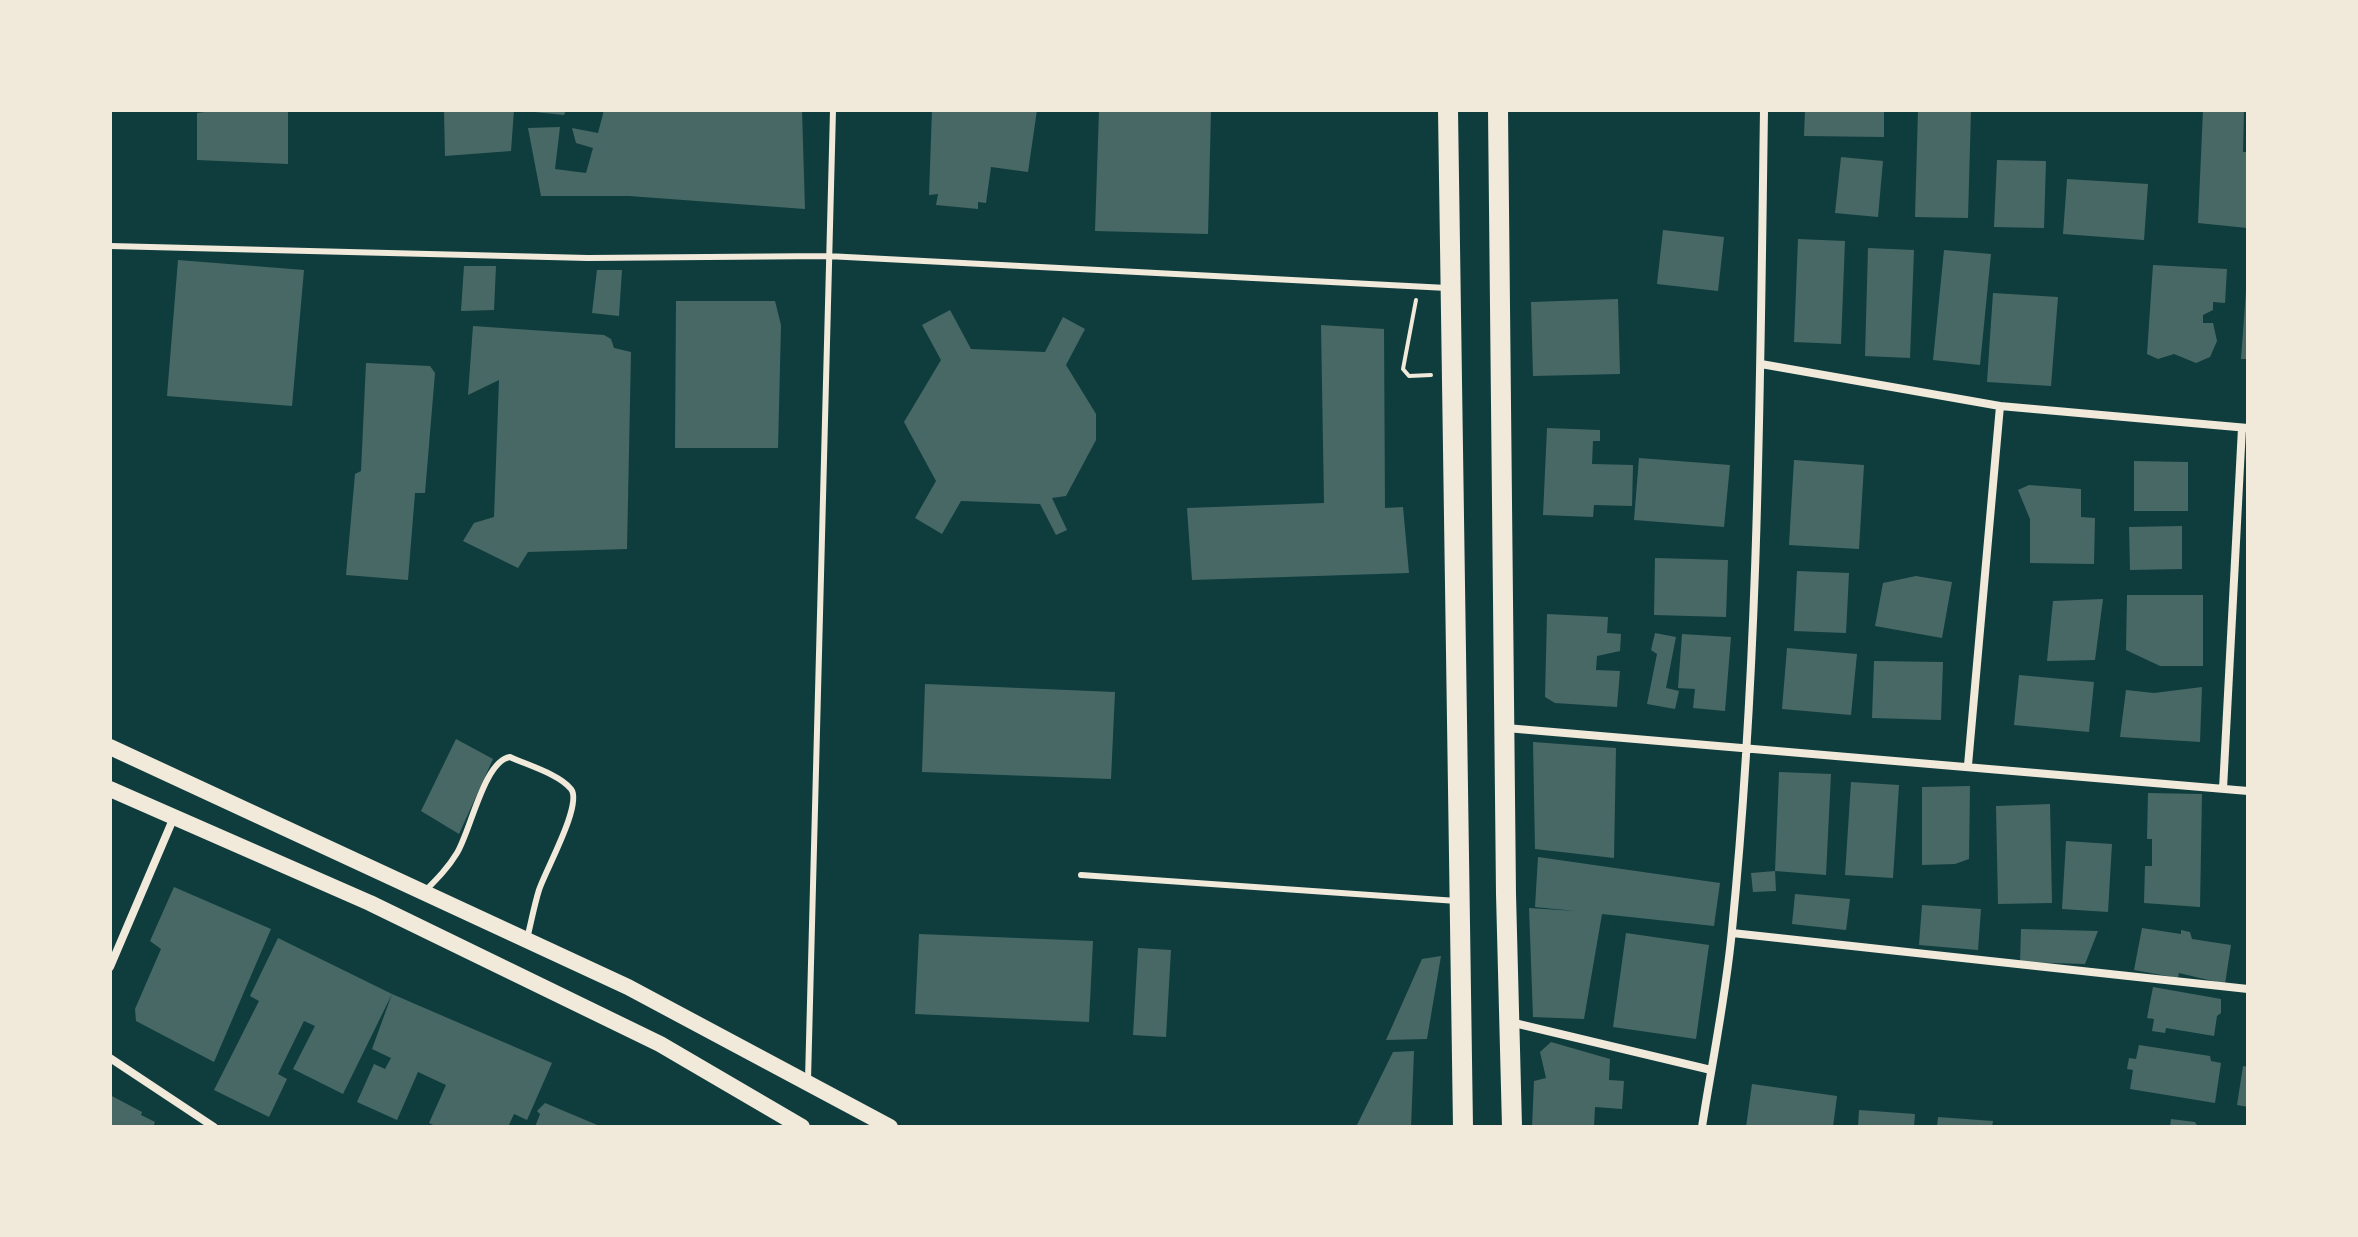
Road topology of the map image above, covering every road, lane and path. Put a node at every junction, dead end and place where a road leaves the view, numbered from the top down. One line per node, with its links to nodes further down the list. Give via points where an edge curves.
1 (833, 110): 6 (lane)
2 (1448, 110): 8 (main road)
3 (1498, 110): 13 (main road)
4 (1764, 110): 9 (street)
5 (110, 246): 6 (lane, via 588,258)
6 (827, 256): 7 (lane); 31 (lane)
7 (1416, 286): 8 (lane); 10 (path, via 1403,369)
8 (1451, 288): 23 (main road)
9 (1761, 364): 11 (street); 14 (street)
10 (1409, 376)
11 (2000, 406): 12 (street); 16 (street)
12 (2245, 428): 18 (street)
13 (1505, 728): 14 (street); 28 (main road)
14 (1747, 746): 16 (street); 24 (street)
15 (110, 747): 22 (main road)
16 (1968, 765): 18 (street)
17 (110, 789): 20 (main road)
18 (2223, 789): 19 (street)
19 (2248, 791)
20 (174, 817): 26 (street); 33 (main road, via 370,903 660,1044)
21 (1081, 875): 23 (lane)
22 (425, 891): 25 (main road); 25 (lane, via 459,851 492,769 510,757 552,777 574,796)
23 (1457, 901): 35 (main road)
24 (1732, 933): 27 (street); 30 (street)
25 (527, 939): 31 (main road)
26 (110, 967)
27 (2248, 989)
28 (1509, 1021): 30 (street); 36 (main road)
29 (110, 1058): 32 (street)
30 (1711, 1070): 37 (street)
31 (808, 1083): 34 (main road)
32 (214, 1127)
33 (802, 1127)
34 (890, 1127)
35 (1463, 1127)
36 (1512, 1127)
37 (1702, 1127)

